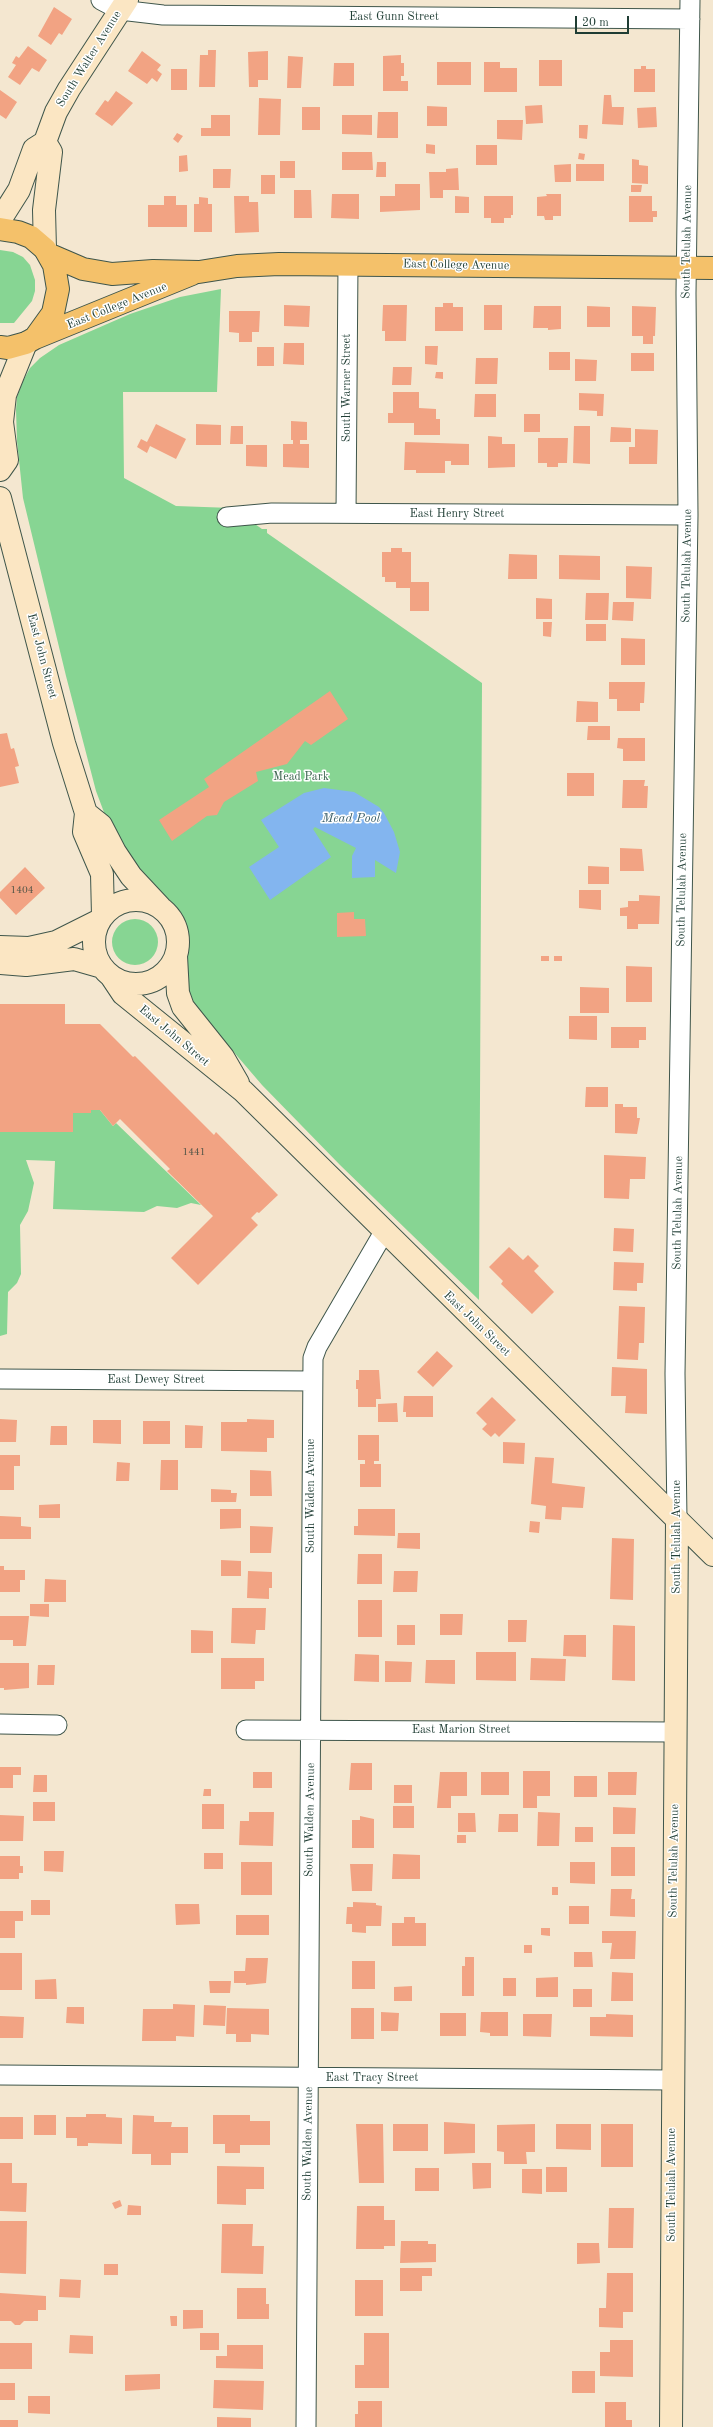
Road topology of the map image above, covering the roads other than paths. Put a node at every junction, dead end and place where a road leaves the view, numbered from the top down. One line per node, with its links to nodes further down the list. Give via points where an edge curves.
1 (101, 0): 3 (street, East Gunn Street)
2 (690, 0): 4 (street, South Telulah Avenue)
3 (123, 5): 4 (street, East Gunn Street, via 163,15); 5 (street, South Walter Avenue, via 68,89)
4 (690, 19): 10 (street, South Telulah Avenue)
5 (45, 142): 6 (street, South Walter Avenue, via 34,149 19,190); 8 (street, via 51,152 44,210)
6 (0, 220)
7 (0, 229): 8 (main road, via 31,237)
8 (47, 251): 12 (main road, East College Avenue, via 96,273); 13 (main road, via 57,277 57,302 53,313)
9 (348, 264): 10 (main road, East College Avenue); 12 (main road, East College Avenue, via 237,266); 17 (street, South Warner Street)
10 (686, 268): 11 (main road, East College Avenue); 18 (street, South Telulah Avenue)
11 (713, 268)
12 (199, 272): 13 (main road, East College Avenue)
13 (30, 341): 14 (main road, East College Avenue, via 8,348); 15 (street, via 6,391 2,422 7,460)
14 (0, 347)
15 (0, 470)
16 (1, 505): 20 (street, East John Street, via 64,743)
17 (346, 513): 18 (street, East Henry Street); 19 (street, East Henry Street, via 249,514)
18 (688, 515): 31 (street, South Telulah Avenue, via 675,1373)
19 (227, 517)
20 (86, 813): 21 (street, via 101,825 131,876); 22 (street, East John Street, via 84,832 102,874)
21 (162, 909): 22 (street, via 150,902 137,900 124,902); 24 (street, via 171,918 177,930)
22 (101, 918): 23 (street, via 56,942 29,948); 26 (street, via 95,932 94,944 96,956)
23 (0, 947)
24 (176, 956): 26 (street, via 161,977 149,982 130,984); 27 (street, East John Street, via 178,988 183,1007 223,1057)
25 (0, 963): 26 (street, via 26,965 74,959)
26 (107, 972): 27 (street, East John Street, via 123,994)
27 (243, 1091): 28 (street, East John Street)
28 (384, 1232): 30 (street, South Walden Avenue, via 317,1347 313,1358); 31 (street, East John Street)
29 (0, 1379): 30 (street, East Dewey Street)
30 (312, 1381): 35 (street, South Walden Avenue)
31 (677, 1520): 32 (street, East John Street); 37 (street, South Telulah Avenue)
32 (713, 1555)
33 (0, 1724): 34 (street)
34 (57, 1725)
35 (311, 1729): 36 (street, East Marion Street); 37 (street, East Marion Street); 39 (street, South Walden Avenue)
36 (246, 1730)
37 (675, 1732): 40 (street, South Telulah Avenue)
38 (0, 2075): 39 (street, East Tracy Street)
39 (309, 2077): 40 (street, East Tracy Street); 41 (street, South Walden Avenue)
40 (672, 2080): 42 (street, South Telulah Avenue)
41 (306, 2427)
42 (671, 2427)

